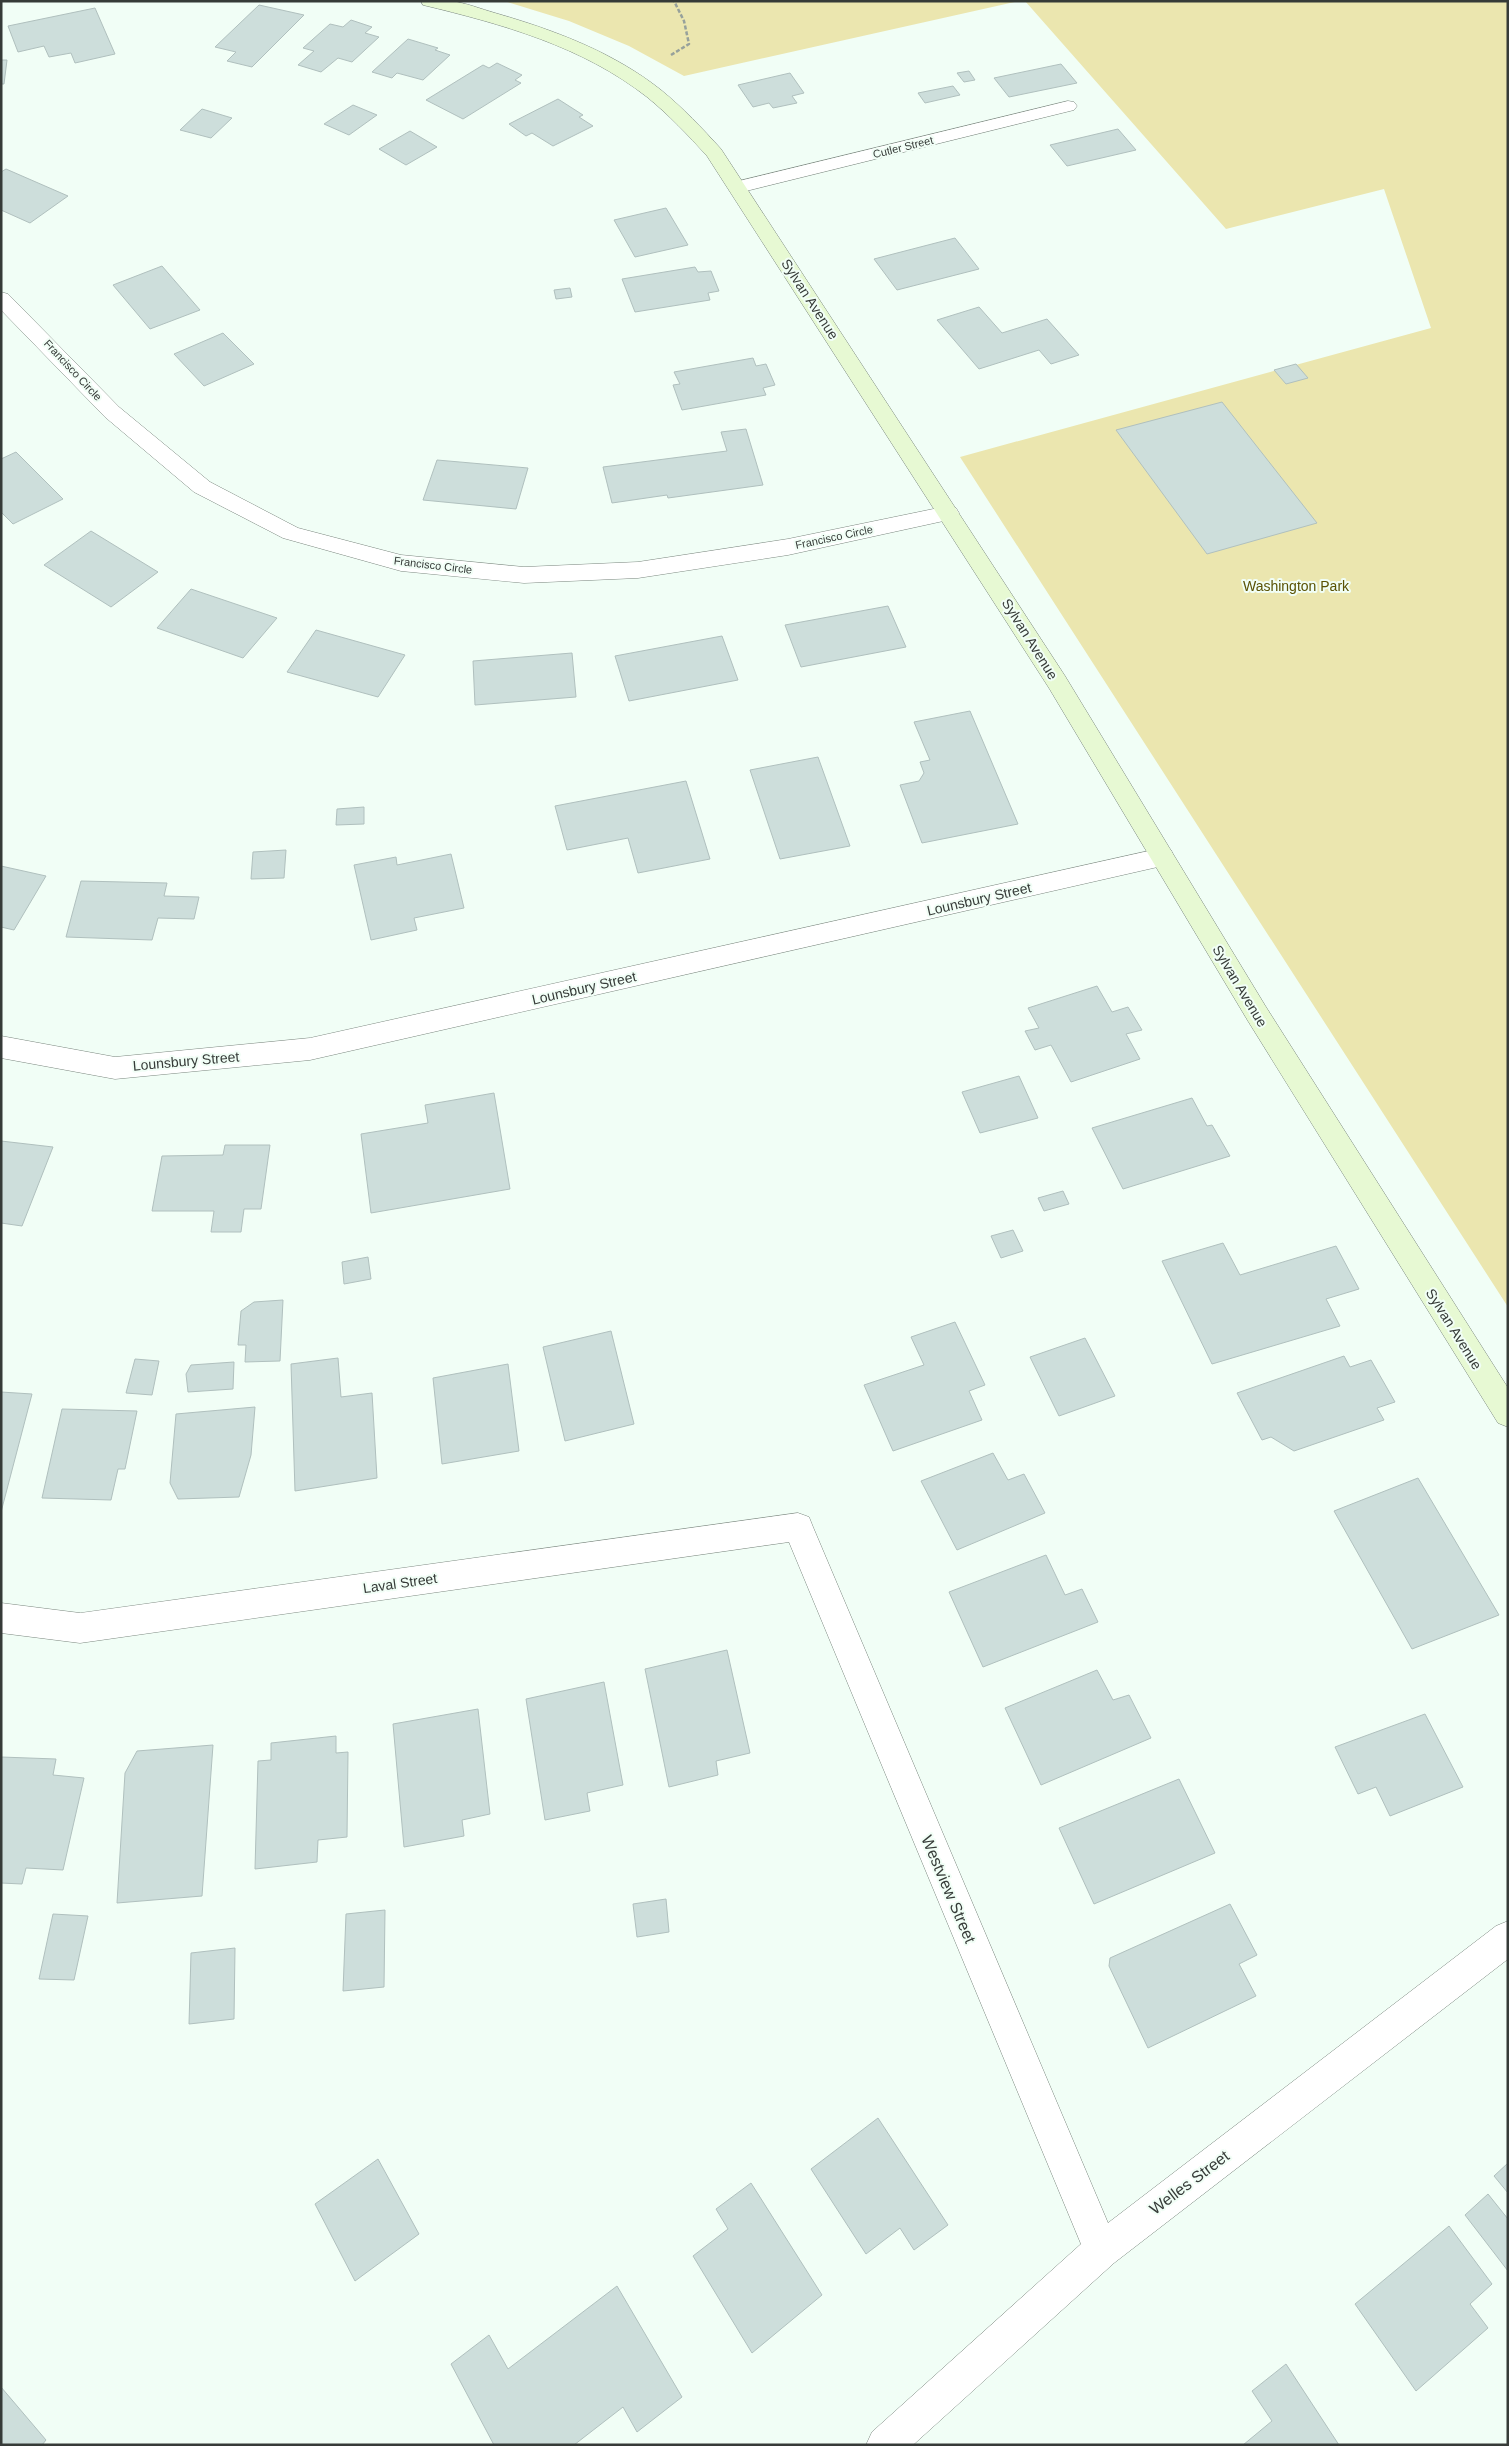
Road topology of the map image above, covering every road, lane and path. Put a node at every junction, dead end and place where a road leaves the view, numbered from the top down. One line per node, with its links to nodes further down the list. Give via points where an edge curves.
1 (429, 1): 3 (street, Sylvan Avenue, via 555,37)
2 (674, 1): 3 (path, via 684,21 689,44)
3 (634, 79): 5 (street, Sylvan Avenue, via 693,127)
4 (1068, 106): 5 (street, Cutler Street)
5 (738, 187): 7 (street, Sylvan Avenue)
6 (1, 298): 7 (street, Francisco Circle, via 112,412 202,487 291,533 402,563 524,575 638,570 788,547)
7 (948, 512): 8 (street, Sylvan Avenue, via 1057,682)
8 (1162, 857): 9 (street, Lounsbury Street, via 310,1049 115,1068); 10 (street, Sylvan Avenue, via 1256,1014)
9 (1, 1047)
10 (1508, 1414)
11 (798, 1527): 12 (street, Laval Street, via 80,1628); 14 (street, Westview Street)
12 (1, 1618)
13 (1508, 1938): 14 (street, Welles Street)
14 (1100, 2250): 15 (street, Welles Street)
15 (885, 2445)

